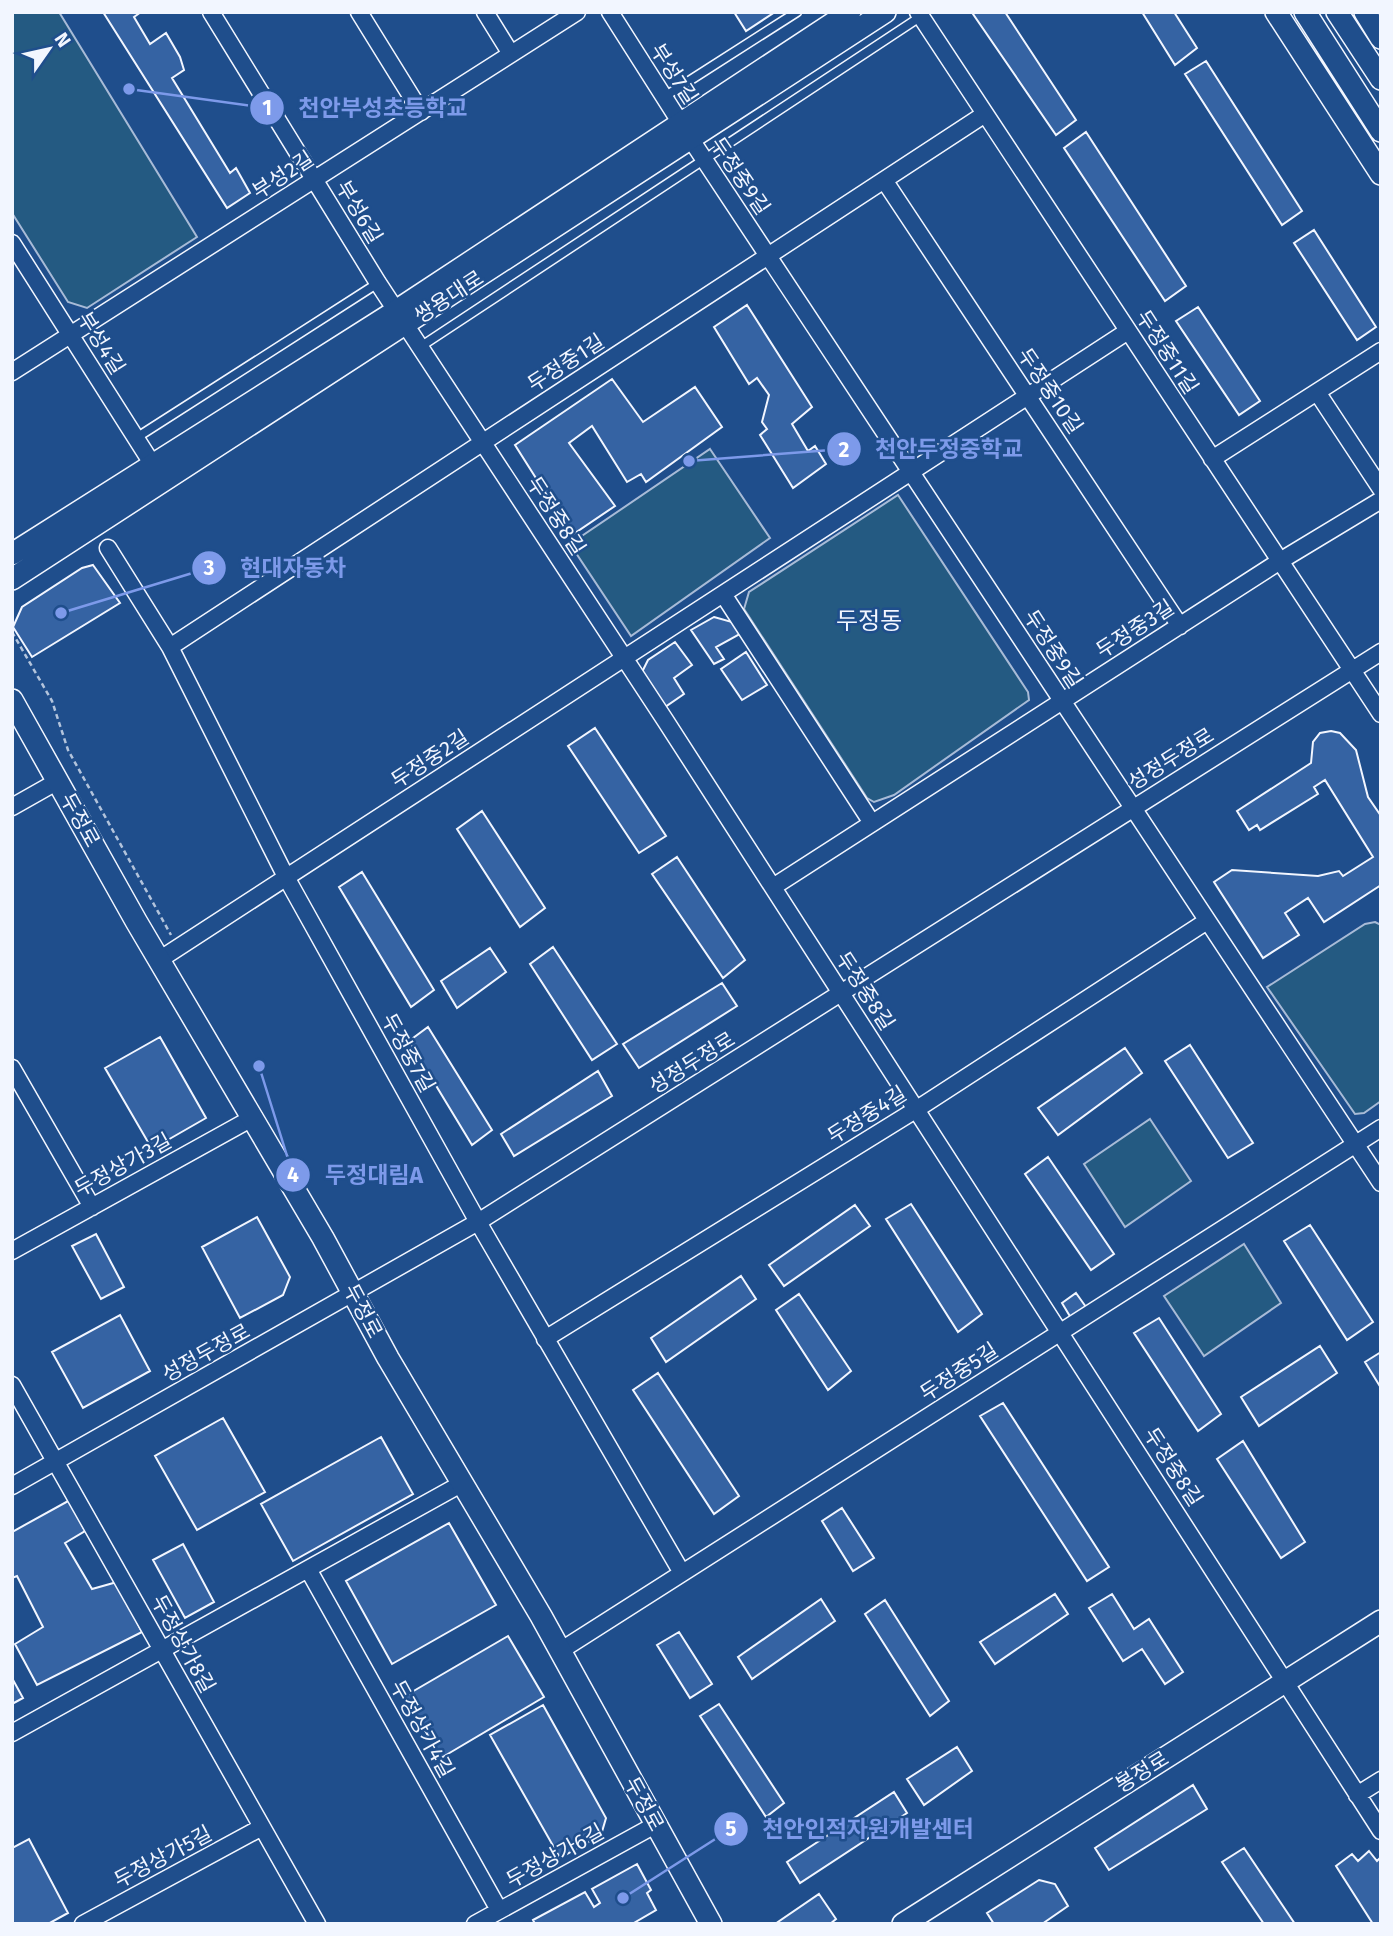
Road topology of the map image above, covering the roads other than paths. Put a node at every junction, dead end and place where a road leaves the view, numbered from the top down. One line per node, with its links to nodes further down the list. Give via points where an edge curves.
1 (211, 12): 24 (street, 부성6길)
2 (359, 12): 18 (street)
3 (485, 12): 15 (street)
4 (577, 12): 15 (street, 부성2길)
5 (610, 12): 17 (street, 부성7길)
6 (797, 12): 17 (lane)
7 (850, 12): 20 (street, 쌍용대로)
8 (885, 12): 20 (street, 쌍용대로)
9 (1276, 12): 23 (street)
10 (1305, 12): 21 (street)
11 (1337, 12): 16 (street)
12 (1365, 12): 14 (street)
13 (922, 14): 19 (street, 두정중11길); 22 (lane)
14 (1381, 38)
15 (511, 54): 18 (street, 부성2길)
16 (1381, 79)
17 (664, 97): 20 (street, 부성7길)
18 (421, 112): 24 (street, 부성2길)
19 (985, 114): 25 (street, 두정중1길); 30 (street, 두정중11길)
20 (685, 130): 22 (street, 두정중9길); 29 (street, 쌍용대로)
21 (1381, 131)
22 (704, 159): 27 (street, 두정중9길); 32 (lane)
23 (1381, 174)
24 (315, 179): 28 (street, 부성6길); 31 (street, 부성2길)
25 (884, 180): 27 (street, 두정중1길); 36 (street, 두정중10길)
26 (12, 243): 31 (street, 부성4길)
27 (768, 256): 38 (street, 두정중1길); 41 (street, 두정중9길)
28 (378, 283): 29 (street, 부성6길); 37 (lane)
29 (401, 318): 32 (street, 두정중8길); 40 (street, 쌍용대로); 47 (street, 쌍용대로)
30 (1128, 331): 36 (street, 두정중2길); 39 (street, 두정중11길)
31 (71, 335): 34 (street, 부성2길); 37 (street, 부성4길)
32 (420, 347): 38 (street, 두정중8길)
33 (1381, 351): 35 (street)
34 (12, 372)
35 (1317, 392): 39 (street); 42 (street)
36 (1028, 396): 41 (street, 두정중2길); 49 (street, 두정중10길)
37 (136, 438): 40 (street, 부성4길)
38 (483, 442): 50 (street, 두정중1길); 52 (street, 두정중8길)
39 (1212, 459): 46 (street, 두정중11길)
40 (153, 465): 45 (street, 쌍용대로)
41 (911, 472): 48 (street, 두정중2길); 55 (street, 두정중9길)
42 (1381, 489)
43 (1381, 500): 46 (street, 두정중3길)
44 (108, 548): 50 (street, 두정중7길)
45 (17, 549)
46 (1280, 561): 49 (street, 두정중3길); 53 (street, 두정중11길)
47 (14, 581)
48 (723, 594): 52 (street, 두정중2길); 60 (street)
49 (1180, 626): 55 (street, 두정중3길)
50 (170, 646): 61 (street, 두정중7길)
51 (1381, 652): 53 (street, 성정두정로)
52 (625, 658): 61 (street, 두정중2길); 62 (street, 두정중8길)
53 (1352, 671): 56 (street, 두정중11길); 59 (street, 성정두정로)
54 (12, 700): 57 (street, 두정로)
55 (1062, 701): 59 (street, 두정중9길); 60 (street, 두정중3길)
56 (1381, 714)
57 (58, 781): 58 (street); 64 (street, 두정로)
58 (12, 807)
59 (1133, 807): 63 (street, 두정중9길); 65 (street, 성정두정로)
60 (872, 823): 62 (street, 두정중3길)
61 (286, 877): 64 (street, 두정중2길); 73 (street, 두정중7길)
62 (773, 887): 65 (street, 두정중8길)
63 (1207, 921): 67 (street, 두정중4길); 70 (street, 두정중9길)
64 (159, 960): 68 (street, 두정로)
65 (842, 994): 67 (street, 두정중8길); 73 (street, 성정두정로)
66 (12, 1068): 72 (street)
67 (917, 1109): 76 (street, 두정중8길); 77 (street, 두정중4길)
68 (254, 1117): 72 (street, 두정상가3길); 75 (street, 두정로)
69 (1381, 1128): 70 (street, 두정중5길)
70 (1355, 1144): 71 (street, 두정중9길); 76 (street, 두정중5길)
71 (1381, 1183)
72 (92, 1206): 74 (street, 두정상가3길)
73 (478, 1222): 75 (street, 성정두정로); 77 (street, 두정중7길)
74 (12, 1251)
75 (354, 1294): 79 (street, 성정두정로); 80 (street, 두정로)
76 (1061, 1332): 83 (street, 두정중5길); 87 (street, 두정중8길)
77 (545, 1339): 83 (street, 두정중7길)
78 (12, 1385): 79 (street, 두정상가8길)
79 (56, 1462): 81 (street, 성정두정로); 85 (street, 두정상가8길)
80 (461, 1484): 82 (street); 86 (street, 두정로)
81 (12, 1486)
82 (308, 1569): 85 (street); 94 (street, 두정상가4길)
83 (682, 1573): 86 (street, 두정중5길)
84 (1381, 1621): 87 (street, 봉정로)
85 (162, 1650): 88 (street); 92 (street, 두정상가8길)
86 (560, 1651): 91 (street, 두정로)
87 (1287, 1681): 90 (street, 두정중8길); 99 (street, 봉정로)
88 (12, 1733)
89 (1381, 1780): 90 (street)
90 (1357, 1795): 93 (street, 두정중8길)
91 (655, 1825): 94 (street, 두정상가6길); 98 (street, 두정로)
92 (262, 1827): 95 (street, 두정상가5길); 96 (street, 두정상가8길)
93 (1381, 1831)
94 (499, 1910): 97 (street, 두정상가6길)
95 (83, 1924)
96 (317, 1924)
97 (474, 1924)
98 (711, 1924)
99 (903, 1924)

